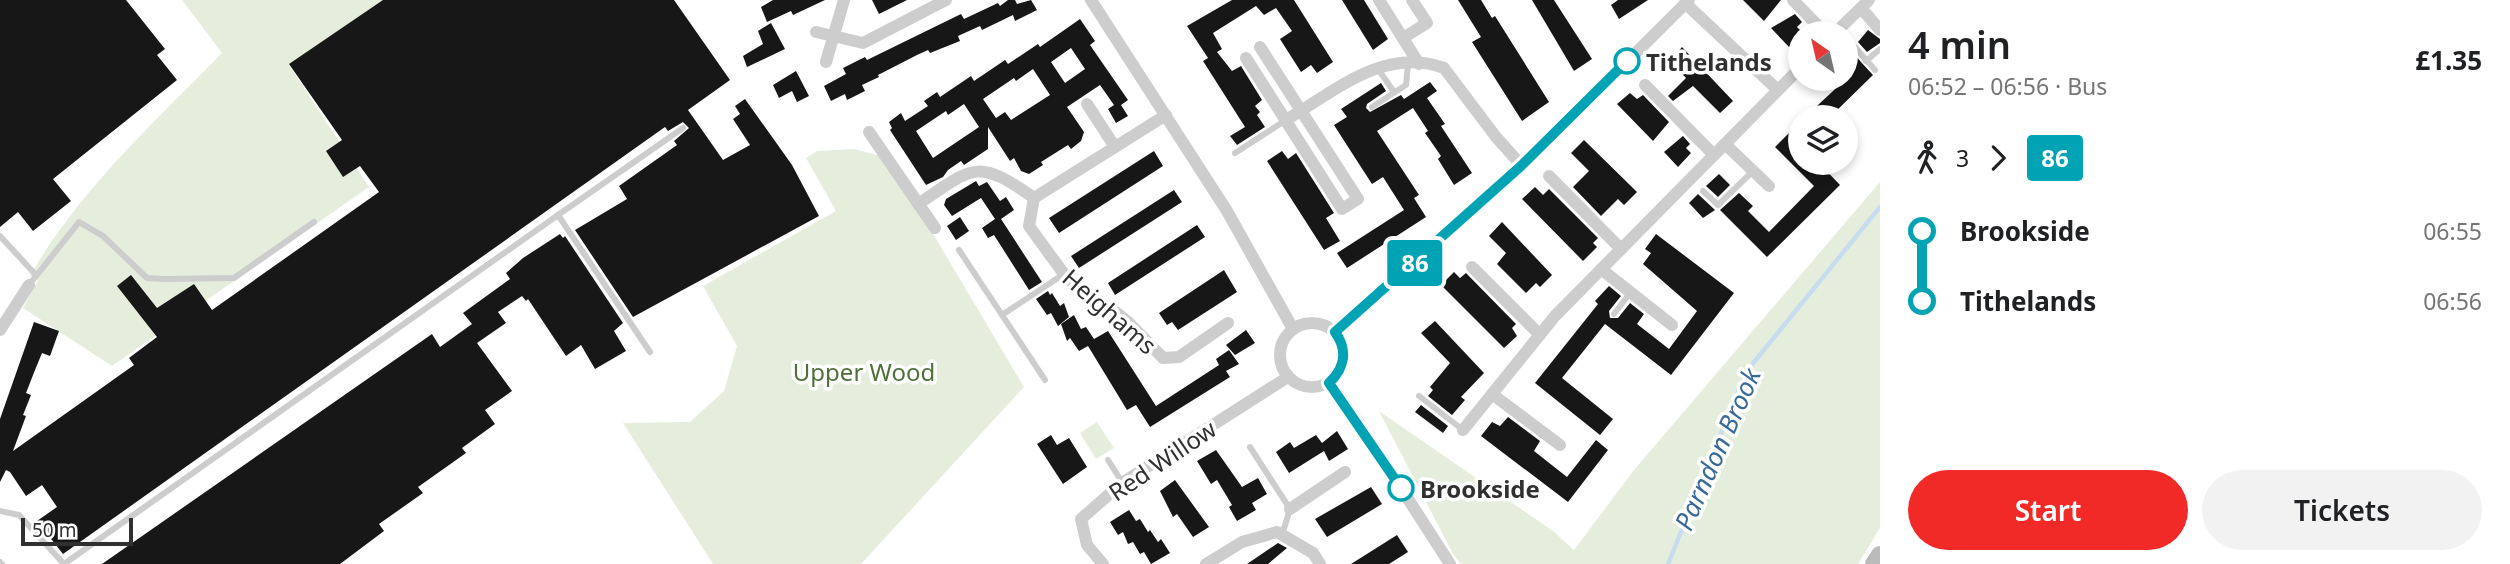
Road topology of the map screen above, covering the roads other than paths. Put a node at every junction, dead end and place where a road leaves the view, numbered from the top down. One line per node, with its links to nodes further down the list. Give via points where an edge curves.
1 (844, 0): 13 (street)
2 (946, 0): 13 (street, via 863,43)
3 (1091, 0): 31 (street)
4 (1379, 0): 14 (street)
5 (1412, 0): 14 (street, via 1427,23)
6 (1793, 0): 9 (street)
7 (1687, 2): 26 (street); 39 (street)
8 (1865, 4): 10 (street); 11 (street)
9 (1813, 21)
10 (1847, 21)
11 (1880, 30)
12 (816, 32): 13 (street)
13 (833, 36): 20 (street)
14 (1403, 38): 21 (street)
15 (1260, 47): 30 (street)
16 (1880, 49): 19 (lane)
17 (1858, 51): 19 (lane)
18 (1245, 58): 32 (street)
19 (1866, 61): 23 (lane)
20 (826, 62)
21 (1413, 63): 22 (street); 27 (lane, via 1406,85); 39 (street, via 1444,68)
22 (1377, 67): 27 (lane); 30 (street)
23 (1875, 70)
24 (1788, 80): 26 (street)
25 (1645, 85): 38 (street)
26 (1778, 90): 35 (street)
27 (1394, 92): 29 (lane)
28 (1087, 104): 36 (street)
29 (1372, 107)
30 (1301, 111): 32 (street); 32 (street, via 1358,199 1342,209)
31 (1166, 115): 36 (street); 61 (street)
32 (1286, 120): 37 (lane)
33 (683, 128): 46 (lane)
34 (869, 132): 45 (street)
35 (1725, 144): 38 (street); 40 (street)
36 (1115, 147): 44 (street)
37 (1235, 153)
38 (1714, 155): 50 (street)
39 (1521, 166): 63 (street)
40 (1753, 171): 42 (street); 43 (lane, via 1718,205)
41 (1549, 176): 50 (street)
42 (1769, 186)
43 (1703, 191)
44 (1034, 198): 45 (street, via 1001,175 966,172); 54 (street, Heighams, via 1029,226)
45 (918, 204): 48 (street)
46 (558, 215): 65 (lane); 81 (lane)
47 (314, 222): 55 (lane, via 234,278 178,279 147,278 103,236 79,222)
48 (935, 228)
49 (0, 236): 55 (lane)
50 (1620, 249): 53 (street)
51 (959, 250): 58 (lane)
52 (1472, 267): 64 (street)
53 (1601, 269): 56 (street); 64 (street)
54 (1065, 274): 58 (lane); 59 (street, Heighams, via 1084,294 1129,323 1163,358 1179,357)
55 (32, 280): 62 (street)
56 (1630, 292): 57 (lane); 60 (street)
57 (1614, 314)
58 (1002, 315): 67 (lane)
59 (1228, 323)
60 (1672, 325)
61 (1293, 329): 63 (street, via 1309,323); 66 (street, via 1281,347)
62 (0, 330)
63 (1335, 332): 68 (street, via 1344,359)
64 (1540, 335): 69 (street)
65 (650, 352)
66 (1288, 377): 68 (street, via 1307,387); 76 (street, Red Willow)
67 (1045, 380)
68 (1329, 383): 85 (street)
69 (1492, 394): 71 (street); 72 (street)
70 (1419, 396): 71 (lane)
71 (1463, 430)
72 (1560, 444)
73 (1250, 447): 77 (lane)
74 (1108, 460): 76 (lane)
75 (1345, 472): 77 (street)
76 (1122, 483): 82 (street, Red Willow, via 1081,519 1087,545)
77 (1290, 509): 79 (lane)
78 (0, 511): 81 (lane, via 19,515)
79 (1282, 535): 83 (street, via 1277,532 1242,542); 84 (street, via 1313,553)
80 (1880, 555): 86 (main road)
81 (64, 564)
82 (1103, 564)
83 (1206, 564)
84 (1320, 564)
85 (1450, 564)
86 (1874, 564)

